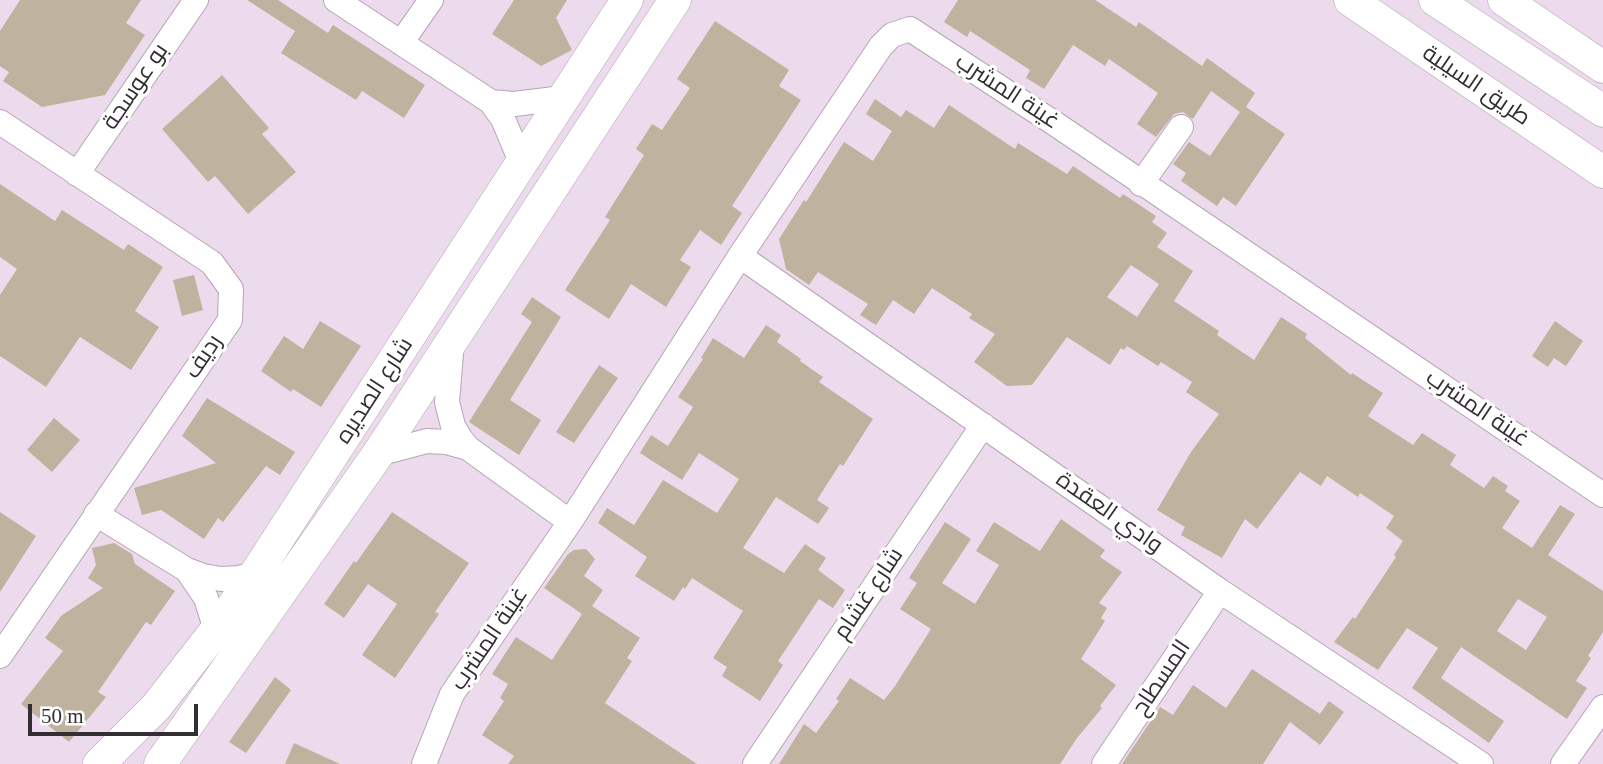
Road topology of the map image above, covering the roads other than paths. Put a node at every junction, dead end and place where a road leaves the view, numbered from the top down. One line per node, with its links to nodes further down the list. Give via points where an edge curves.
1 (196, 0): 18 (street, بو عوسجة)
2 (336, 0): 9 (street)
3 (431, 0): 9 (street)
4 (627, 0): 11 (main road, شارع الصديره)
5 (675, 0): 21 (main road, شارع الصديره)
6 (1350, 0): 17 (main road, طريق السيلية)
7 (1435, 0): 13 (main road)
8 (1504, 0): 10 (main road)
9 (401, 43): 12 (street)
10 (1603, 67)
11 (563, 98): 12 (street); 16 (main road, شارع الصديره)
12 (491, 102): 16 (street)
13 (1603, 111)
14 (0, 122): 18 (street, رديف)
15 (1181, 127): 19 (street)
16 (522, 164): 29 (main road, شارع الصديره)
17 (1603, 172)
18 (77, 174): 26 (street, رديف, via 212,263 231,289 230,320)
19 (1141, 184): 20 (street, غينة المشرب, via 910,29 892,35 881,46); 25 (street, غينة المشرب)
20 (740, 256): 22 (street, وادي العقدة); 27 (street, غينة المشرب)
21 (452, 341): 23 (street, via 447,402 453,426); 24 (main road, شارع الصديره)
22 (983, 425): 30 (street, وادي العقدة); 37 (street, شارع غشام)
23 (468, 448): 24 (street, via 427,441); 27 (street)
24 (377, 454): 35 (main road, شارع الصديره)
25 (1603, 495)
26 (96, 514): 28 (street); 32 (street, رديف)
27 (570, 522): 36 (street, غينة المشرب, via 452,694)
28 (187, 570): 29 (street, via 221,579); 31 (street, via 206,598)
29 (256, 573): 31 (main road, شارع الصديره)
30 (1220, 591): 38 (street, المسطاح); 39 (street, وادي العقدة)
31 (216, 630): 34 (main road, شارع الصديره, via 156,707)
32 (0, 656)
33 (1603, 707): 40 (street)
34 (99, 764)
35 (160, 764)
36 (424, 764)
37 (755, 764)
38 (1104, 764)
39 (1481, 764)
40 (1563, 764)

